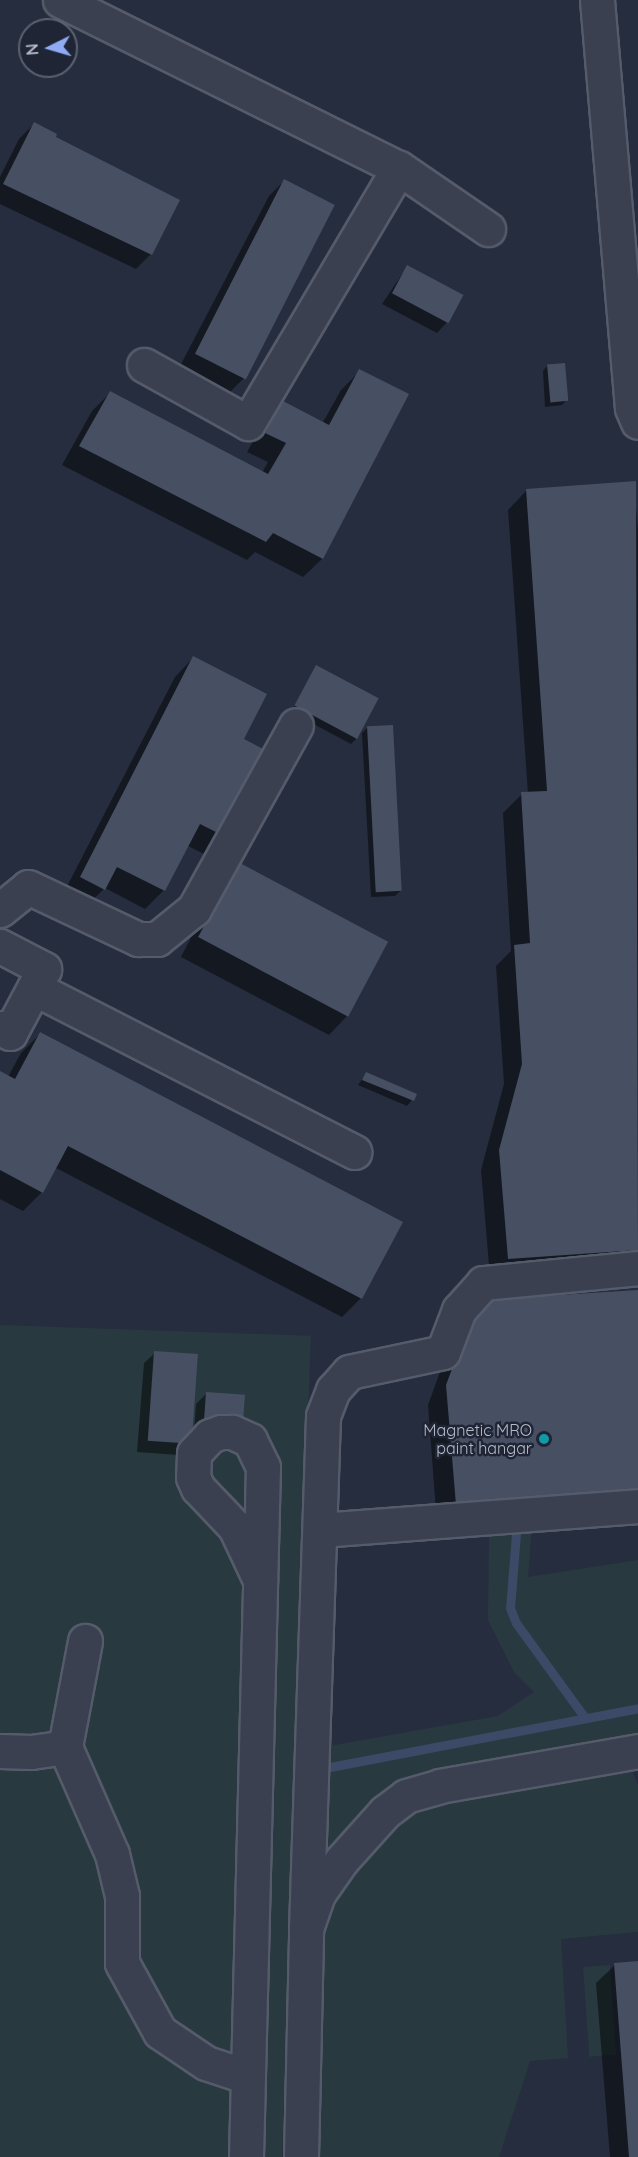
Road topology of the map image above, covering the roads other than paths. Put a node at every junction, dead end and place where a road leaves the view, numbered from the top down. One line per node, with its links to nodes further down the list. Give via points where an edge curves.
1 (60, 0): 3 (street)
2 (597, 0): 6 (street, via 632,408)
3 (399, 168): 4 (street); 5 (street, via 248,423)
4 (488, 229)
5 (144, 365)
6 (638, 422)
7 (296, 725): 8 (street, via 194,909 157,939 138,939 28,887)
8 (0, 910)
9 (0, 945): 10 (street, via 44,969)
10 (34, 988): 11 (street, via 10,1033); 12 (street)
11 (0, 1028)
12 (355, 1152)
13 (638, 1268): 15 (street, via 483,1283 459,1310 443,1352 349,1372 333,1390 323,1416)
14 (638, 1506): 15 (street)
15 (320, 1530): 21 (street)
16 (260, 1580): 22 (street)
17 (85, 1641): 18 (street)
18 (65, 1748): 19 (street); 22 (street, via 112,1854 122,1896 122,1963 160,2032 207,2063)
19 (0, 1750)
20 (638, 1751): 21 (street, via 440,1786 406,1796 385,1812 341,1861 318,1894)
21 (306, 1929): 24 (street)
22 (248, 2077): 23 (street)
23 (246, 2149)
24 (301, 2157)

